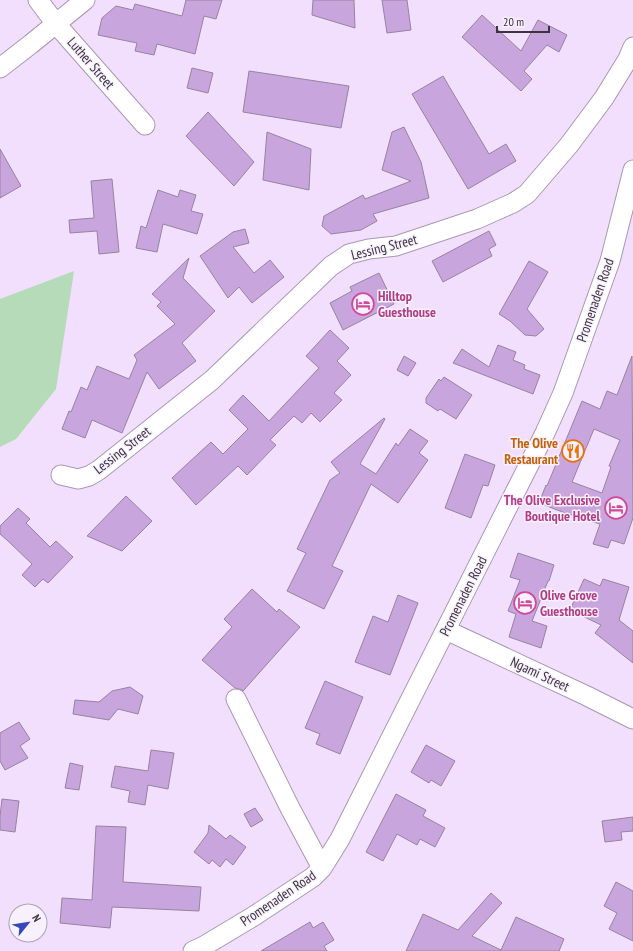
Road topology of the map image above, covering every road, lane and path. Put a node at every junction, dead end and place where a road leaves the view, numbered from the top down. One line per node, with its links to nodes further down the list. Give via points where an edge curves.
1 (38, 0): 3 (street, Luther Street)
2 (85, 0): 3 (street)
3 (56, 24): 5 (street); 6 (street, Luther Street)
4 (633, 47): 8 (street, Lessing Street, via 604,98 569,145 527,194 478,219 396,246 349,254 331,266 212,380 99,470 78,479)
5 (0, 68)
6 (145, 126)
7 (633, 170): 9 (street, Promenaden Road, via 610,261 563,393)
8 (61, 475)
9 (446, 630): 11 (street, Ngami Street); 12 (street, Promenaden Road, via 340,840)
10 (236, 699): 12 (street)
11 (633, 719)
12 (322, 868): 13 (street, Promenaden Road, via 289,893)
13 (193, 951)

